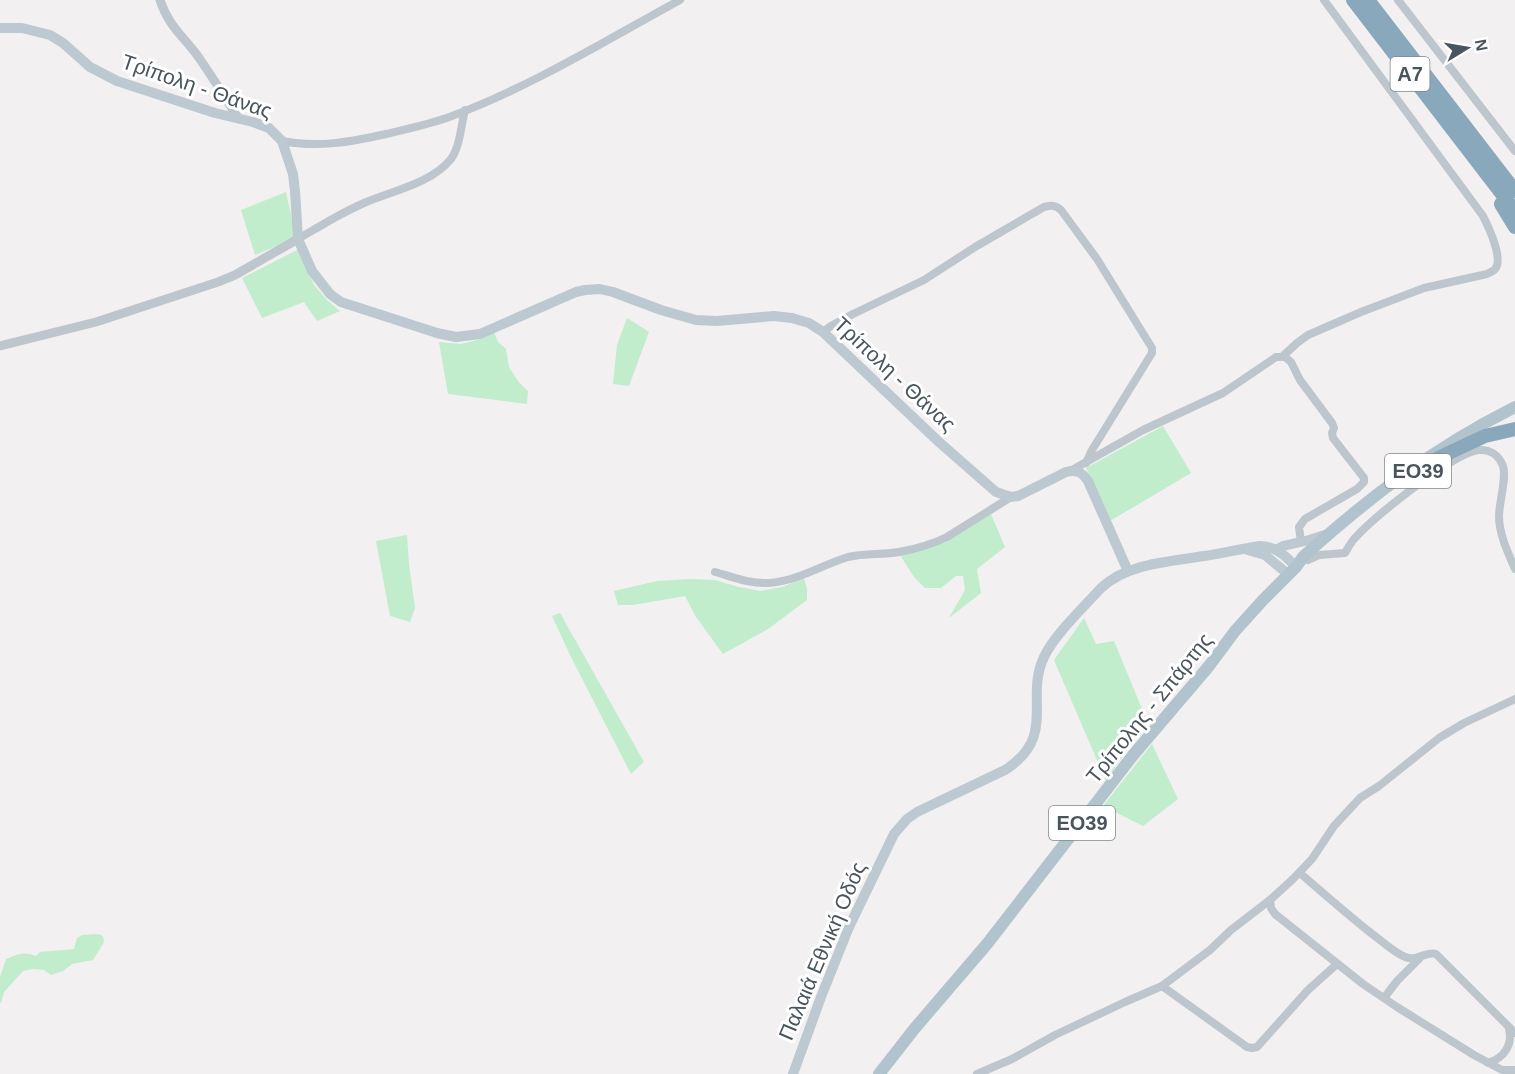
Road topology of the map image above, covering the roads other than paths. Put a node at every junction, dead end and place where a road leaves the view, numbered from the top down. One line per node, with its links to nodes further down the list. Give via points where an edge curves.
1 (160, 0): 9 (street, via 165,16 197,55)
2 (680, 0): 8 (street, via 553,71)
3 (1324, 0): 21 (street, via 1483,216 1498,258 1493,271 1487,274 1424,288 1326,327 1296,343)
4 (1353, 0): 11 (highway, Α7)
5 (1368, 0): 13 (highway, Α7)
6 (1398, 0): 12 (street)
7 (0, 28): 9 (main road, Τρίπολη - Θάνας, via 22,28 50,35 90,67 117,81)
8 (465, 110): 10 (street, via 450,117 334,144); 18 (street, via 455,152 435,172 355,207)
9 (239, 119): 10 (main road, Τρίπολη - Θάνας, via 269,128)
10 (282, 141): 18 (main road, Τρίπολη - Θάνας, via 293,174)
11 (1467, 148): 16 (highway, Α7); 17 (highway)
12 (1515, 151)
13 (1494, 164): 14 (highway); 15 (highway, Α7)
14 (1515, 184)
15 (1515, 191)
16 (1515, 211)
17 (1515, 227)
18 (298, 239): 19 (main road, Τρίπολη - Θάνας, via 312,271 336,299 447,336 480,333 576,292 592,289 613,292 696,320 785,317 800,319); 20 (street, via 219,282 96,322)
19 (823, 332): 26 (street, via 924,280 1038,210 1050,205 1057,207 1097,259 1152,348); 28 (main road, Τρίπολη - Θάνας, via 939,442 996,492)
20 (0, 346)
21 (1283, 356): 26 (street, via 1223,393 1143,430); 30 (street, via 1332,423 1333,438 1364,478 1357,489 1305,519 1299,527)
22 (1515, 407): 29 (main road, Τρίπολης - Σπάρτης / ΕΟ39, via 1418,463 1369,500)
23 (1515, 415): 25 (main road, Τρίπολης - Σπάρτης / ΕΟ39)
24 (1515, 429): 25 (highway, via 1485,436)
25 (1438, 458): 29 (main road, Τρίπολης - Σπάρτης / ΕΟ39)
26 (1086, 463): 27 (street)
27 (1072, 470): 28 (main road); 37 (main road, via 1088,481)
28 (1011, 497): 39 (street, via 936,542 899,552 847,558 785,581 754,583)
29 (1329, 538): 30 (main road); 33 (street); 34 (main road, Τρίπολης - Σπάρτης / ΕΟ39); 38 (main road, Τρίπολης - Σπάρτης / ΕΟ39, via 1304,556)
30 (1301, 542): 32 (main road)
31 (1245, 549): 32 (main road, Παλαιά Εθνική Οδός, via 1266,546); 35 (main road, via 1260,552); 37 (main road, Παλαιά Εθνική Οδός)
32 (1276, 550): 35 (main road); 38 (main road)
33 (1334, 554): 34 (street); 36 (street, via 1344,553 1364,529 1446,465 1479,450 1494,453 1503,466 1499,518)
34 (1308, 561): 38 (main road, Τρίπολης - Σπάρτης / ΕΟ39)
35 (1276, 563): 38 (main road)
36 (1515, 569)
37 (1128, 571): 50 (main road, Παλαιά Εθνική Οδός, via 1101,588 1045,656 1039,671 1034,738 1018,762 917,812 894,834 849,927)
38 (1292, 571): 51 (main road, Τρίπολης - Σπάρτης / ΕΟ39, via 1235,631 1134,754 987,944)
39 (715, 572)
40 (1515, 699): 41 (street, via 1439,738 1360,798)
41 (1300, 873): 42 (street); 43 (street, via 1394,951 1408,958)
42 (1270, 900): 44 (street, via 1275,914); 45 (street)
43 (1420, 958): 46 (street); 47 (street, via 1436,954)
44 (1337, 964): 45 (street, via 1252,1048); 46 (street)
45 (1162, 986): 52 (street)
46 (1384, 998): 48 (street)
47 (1512, 1031): 48 (street, via 1507,1050)
48 (1488, 1062): 49 (street, via 1502,1070)
49 (1515, 1070)
50 (793, 1074)
51 (879, 1074)
52 (977, 1074)

